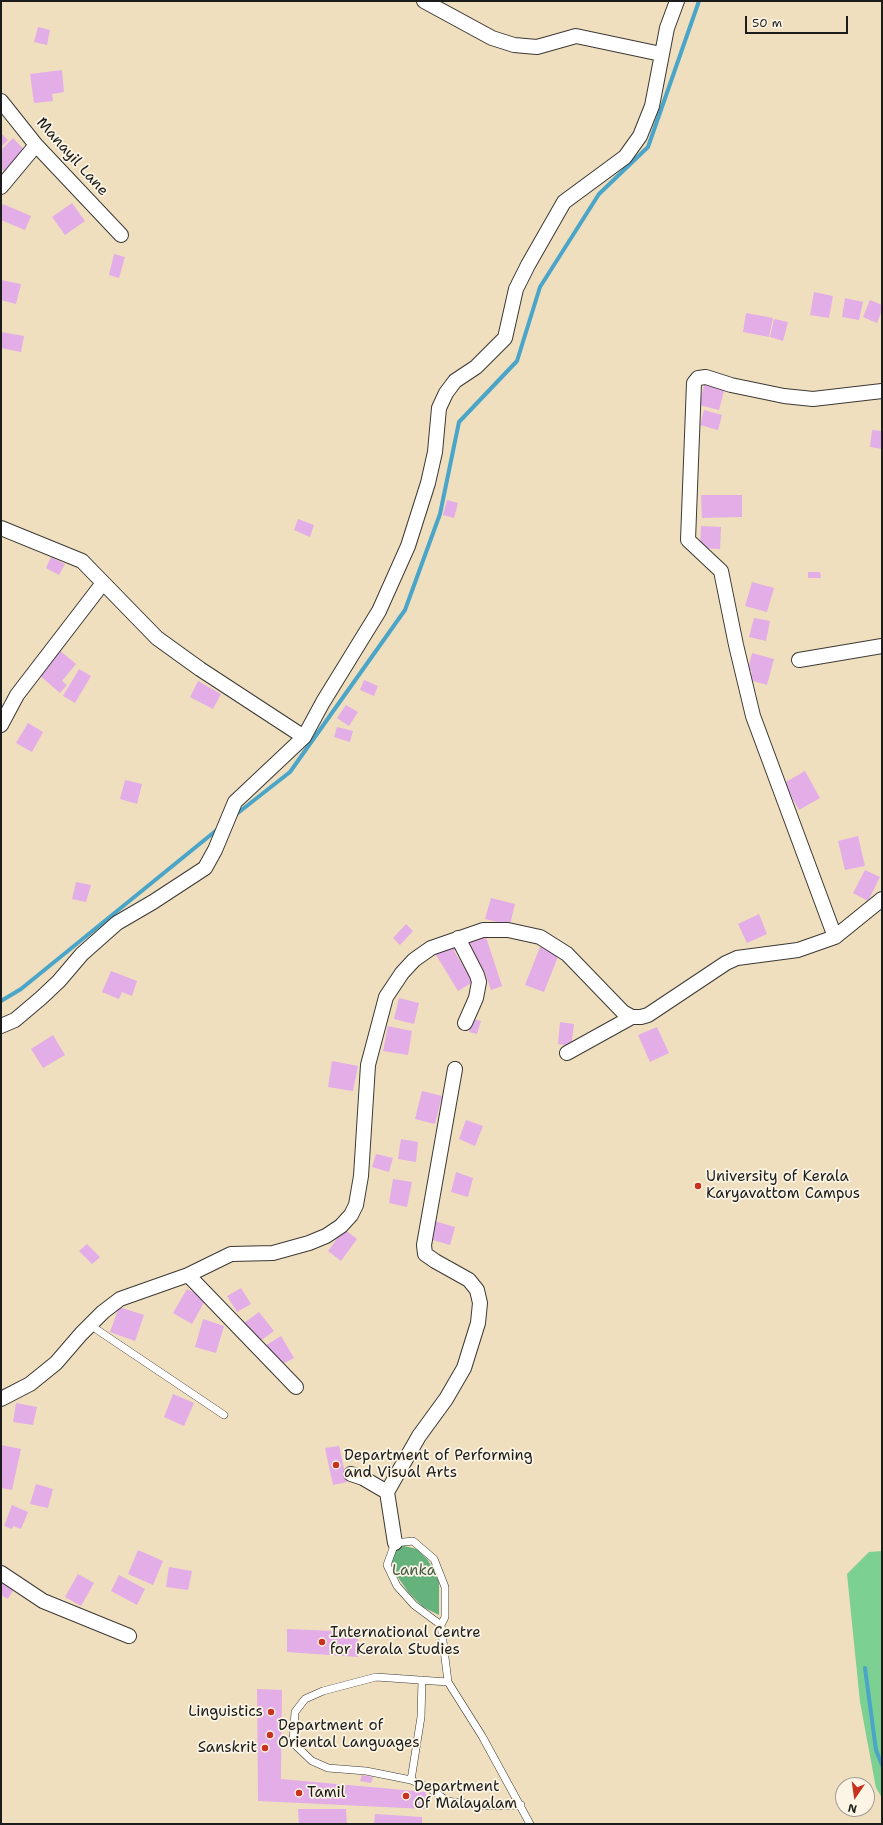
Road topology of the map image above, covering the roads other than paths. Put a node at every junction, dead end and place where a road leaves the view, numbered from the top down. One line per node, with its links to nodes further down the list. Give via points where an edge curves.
1 (424, 1): 3 (street, via 492,38 514,45 537,47 576,36)
2 (677, 1): 3 (street, via 667,28)
3 (662, 54): 14 (street, via 652,106 640,136 625,157 564,202 516,290 505,338 476,367 455,381 446,393 439,408 435,452 428,482 408,546 378,611)
4 (1, 101): 5 (street, Manayil Lane)
5 (36, 145): 6 (street); 7 (street, Manayil Lane)
6 (1, 187)
7 (121, 235)
8 (882, 391): 16 (street, via 813,399 784,396 706,377 698,378 694,383 688,540 721,571 753,716)
9 (1, 528): 10 (street, via 82,561)
10 (103, 583): 13 (street, via 17,695); 14 (street, via 158,638 200,670)
11 (882, 646): 12 (street)
12 (799, 660)
13 (1, 725)
14 (304, 737): 20 (street, via 235,802 205,868 117,923 82,954 41,998 15,1020)
15 (882, 899): 16 (street)
16 (835, 937): 18 (street, via 798,950 737,958 648,1015)
17 (458, 938): 18 (street, via 483,930 508,930 540,937 567,954 623,1012); 19 (street, via 479,982); 23 (street, via 431,948 414,960 392,985 386,997 368,1065 361,1176 356,1205 351,1216 326,1236 309,1243 273,1253 231,1254)
18 (632, 1017): 21 (street)
19 (465, 1023)
20 (1, 1026)
21 (567, 1053)
22 (454, 1069): 29 (street, via 424,1245 425,1254 469,1280 477,1290 480,1303 478,1323 464,1368 446,1399 419,1436)
23 (188, 1275): 24 (street, via 120,1299); 25 (street)
24 (90, 1325): 26 (street, via 56,1363 30,1384); 27 (lane)
25 (296, 1387)
26 (1, 1399)
27 (224, 1415)
28 (351, 1474): 29 (street)
29 (387, 1492): 30 (street)
30 (394, 1543): 32 (lane, via 387,1565 397,1586 414,1605); 32 (lane, via 412,1541 434,1559 445,1587 445,1617)
31 (1, 1572): 33 (street, via 43,1601)
32 (441, 1625): 35 (lane)
33 (129, 1636)
34 (422, 1680): 35 (lane); 36 (lane, via 421,1717); 36 (lane, via 376,1676 323,1691 305,1699 295,1712 293,1743 312,1761 328,1768 366,1771)
35 (448, 1682): 37 (lane, via 482,1736)
36 (411, 1780): 37 (lane, via 432,1789 447,1800 481,1806)
37 (520, 1805): 38 (lane)
38 (530, 1824)

